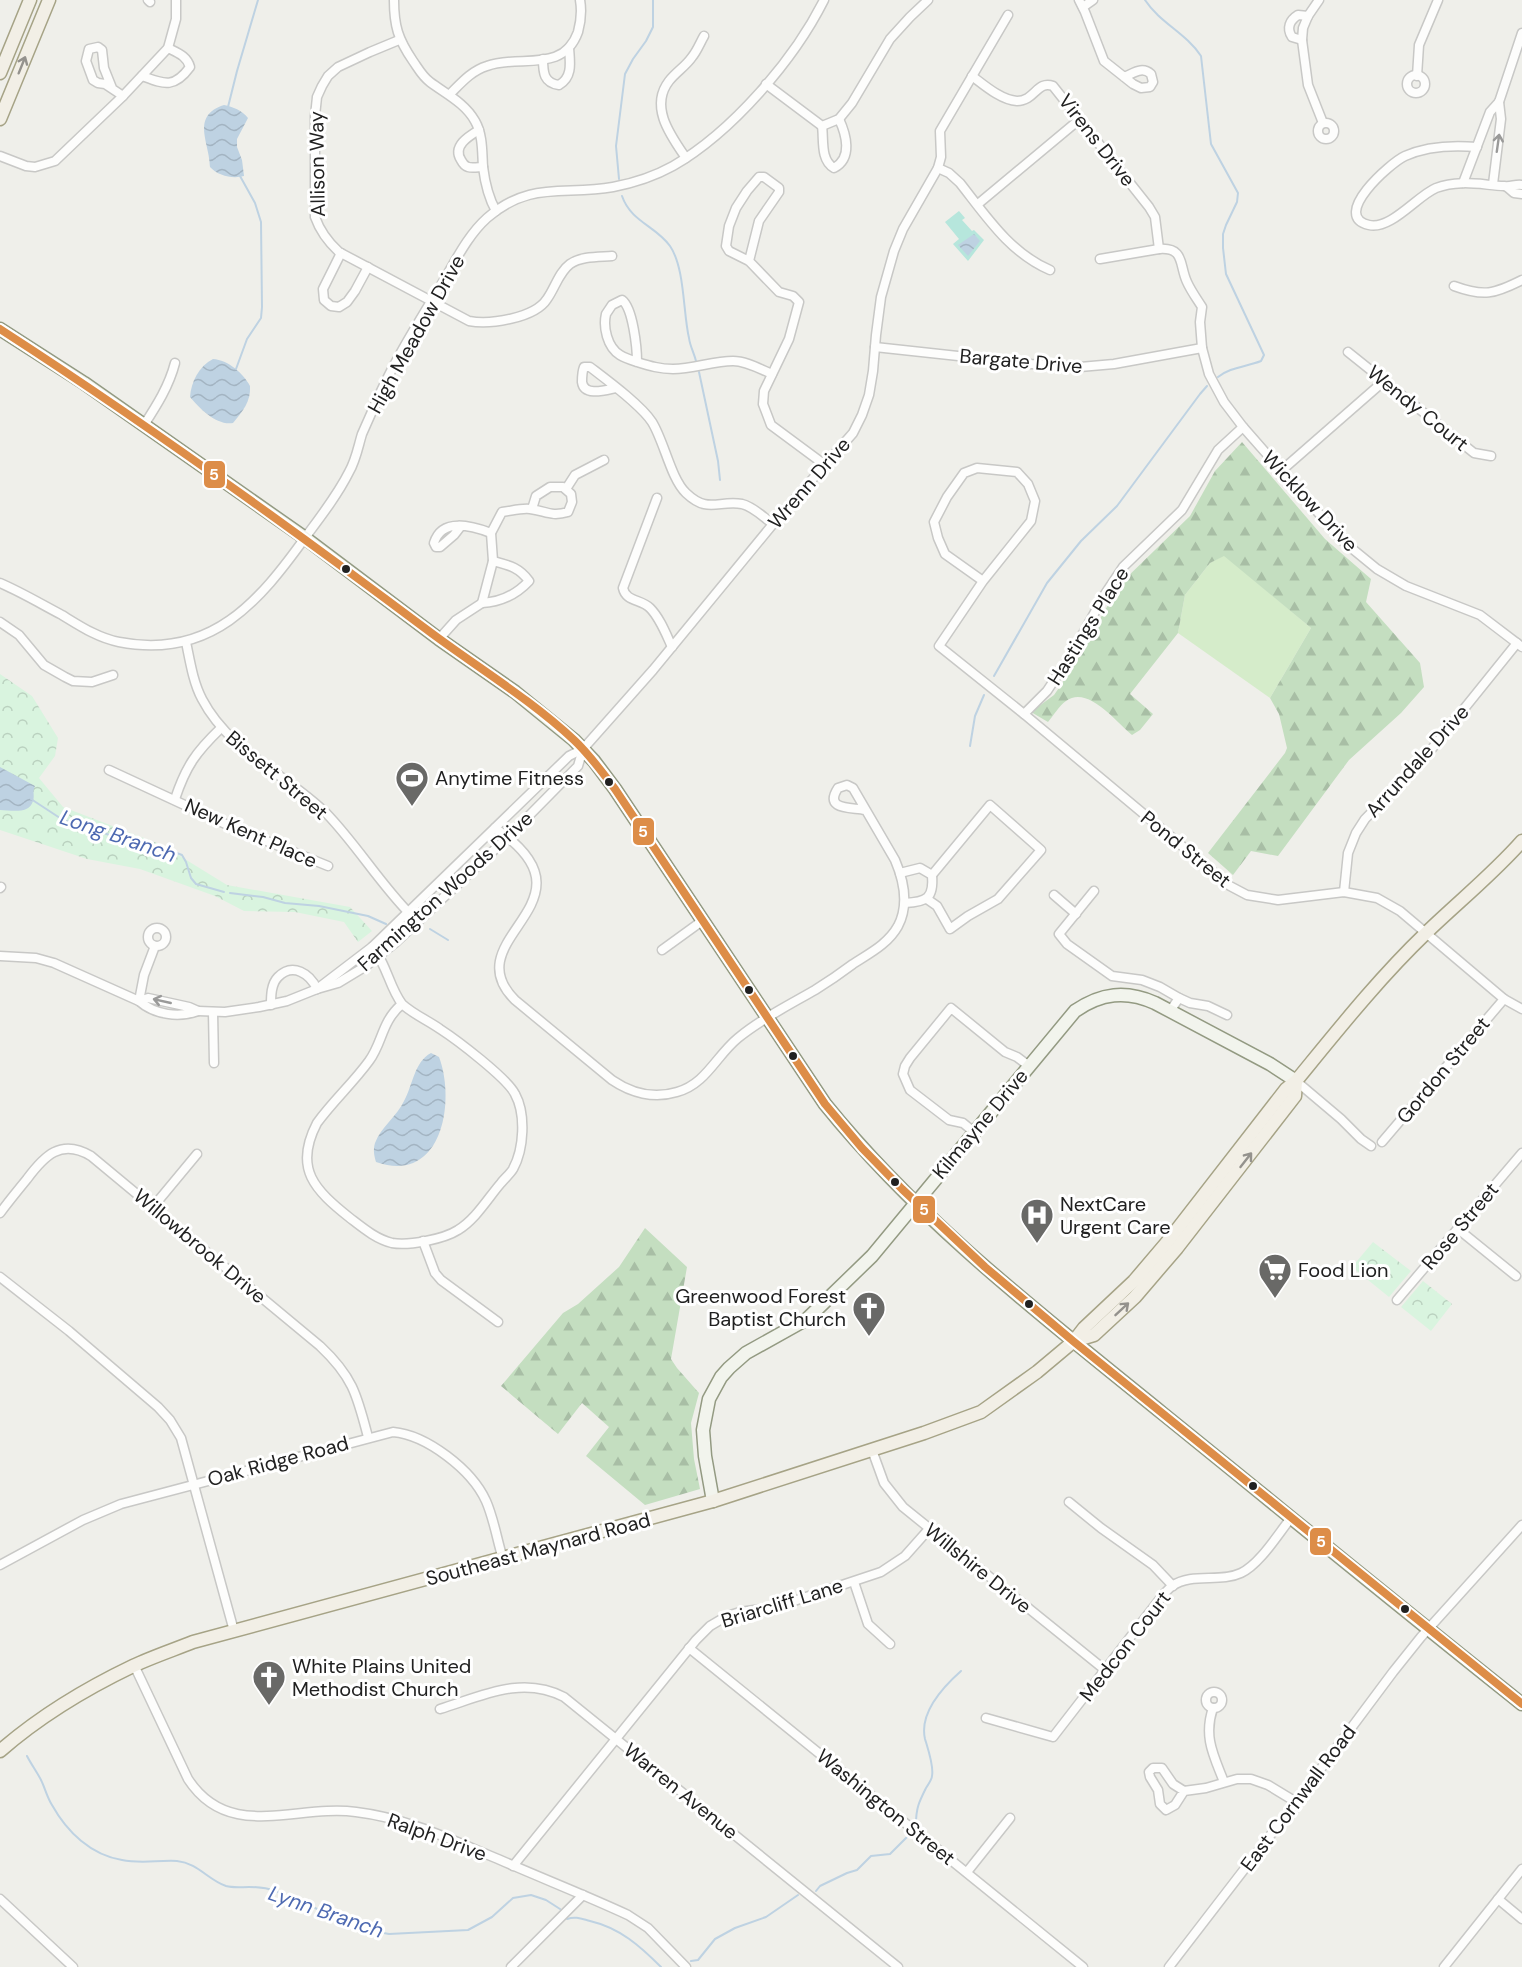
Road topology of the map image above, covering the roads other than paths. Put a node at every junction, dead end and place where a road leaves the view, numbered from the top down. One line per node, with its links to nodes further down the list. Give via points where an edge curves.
1 (30, 0): 23 (main road)
2 (49, 0): 33 (main road, one-way to 2)
3 (176, 0): 18 (street, via 176,19)
4 (394, 0): 16 (street)
5 (580, 0): 19 (street, via 582,16)
6 (824, 0): 28 (street, High Meadow Drive, via 793,51)
7 (928, 0): 34 (street, via 890,39)
8 (1093, 0): 11 (street)
9 (1319, 0): 13 (street)
10 (1438, 0): 26 (street, via 1419,45)
11 (1081, 4): 27 (street, via 1104,61)
12 (1008, 15): 24 (street)
13 (1308, 16): 17 (street); 17 (street, via 1298,15 1289,26 1292,37)
14 (1522, 33): 22 (street)
15 (704, 36): 41 (street, via 693,56 669,81 661,99 667,128)
16 (399, 40): 30 (street, via 421,73); 52 (street, Allison Way, via 338,67 328,76 317,97 315,217 325,238)
17 (1302, 40): 36 (street, via 1308,85)
18 (168, 48): 25 (street); 25 (street, via 184,57 190,68 178,80 165,84)
19 (569, 48): 21 (street, via 562,55); 21 (street, via 568,78 559,85 551,84 543,74)
20 (1522, 51): 22 (street)
21 (543, 59): 30 (street, via 489,65 474,72)
22 (1514, 60): 32 (street)
23 (0, 73)
24 (972, 75): 35 (street, Virens Drive, via 1014,101 1032,96 1045,84 1053,86); 43 (street, via 940,131)
25 (142, 76): 31 (street)
26 (1417, 76)
27 (1124, 77)
28 (766, 84): 37 (street); 41 (street, High Meadow Drive, via 722,129)
29 (112, 88): 29 (street, via 93,80 86,60 89,49 102,50); 31 (street)
30 (450, 94): 38 (street)
31 (123, 96): 40 (street, via 55,161 34,167)
32 (1499, 102): 39 (street, via 1490,112); 45 (street, one-way to 32, via 1502,119)
33 (0, 119)
34 (839, 119): 37 (street); 37 (street, via 847,139 846,149 834,168 825,156)
35 (1080, 119): 49 (street); 51 (street, Virens Drive, via 1153,212)
36 (1323, 123)
37 (822, 126)
38 (479, 130): 42 (street); 42 (street, via 463,140 459,156 468,167)
39 (1477, 147): 44 (street); 44 (street, via 1436,148 1405,156 1372,182 1356,211 1362,222 1375,225 1396,217 1436,188)
40 (0, 156)
41 (686, 158): 50 (street, High Meadow Drive, via 626,184 529,194)
42 (483, 167): 50 (street, via 488,197)
43 (938, 168): 49 (street, via 955,178); 62 (street, Wrenn Drive, via 894,251 881,297)
44 (1463, 183): 45 (street)
45 (1493, 184): 47 (street)
46 (1522, 185): 47 (street)
47 (1507, 187): 48 (street)
48 (1522, 194)
49 (978, 204): 57 (street, via 1018,252)
50 (496, 211): 60 (street, High Meadow Drive, via 475,231)
51 (1159, 249): 54 (street); 63 (street, Wicklow Drive, via 1176,252 1184,276 1202,307)
52 (341, 253): 56 (street, Allison Way); 56 (street, via 323,289 324,300 331,306 347,302)
53 (612, 256): 60 (street, Allison Way, via 571,263 543,304 523,315 491,322 469,321)
54 (1101, 260)
55 (749, 261): 55 (street, via 729,251 727,238 741,199 759,177 764,177 779,188 759,221); 67 (street, via 779,292 799,302 789,339)
56 (368, 267): 60 (street, Allison Way)
57 (1050, 270)
58 (1522, 280): 59 (street, via 1485,293)
59 (1454, 286)
60 (432, 300): 82 (street, High Meadow Drive, via 384,384 352,468)
61 (0, 329): 70 (main road)
62 (875, 347): 63 (street, Bargate Drive, via 1080,367); 74 (street, Wrenn Drive, via 869,395 862,415 853,433)
63 (1202, 348): 71 (street, Wicklow Drive, via 1214,384)
64 (1348, 352): 68 (street, Wendy Court)
65 (637, 362): 65 (street, via 619,354 607,336 604,320 618,301 622,300 628,308); 67 (street, via 674,369 733,361)
66 (174, 363): 70 (street, via 171,378)
67 (772, 374): 74 (street, via 763,397 768,420)
68 (1384, 381): 72 (street, Wendy Court, via 1474,453); 75 (street)
69 (616, 388): 79 (street, via 653,423 683,490 709,506 748,506)
70 (144, 424): 82 (main road)
71 (1243, 428): 75 (street, Wicklow Drive); 93 (street, Hastings Place, via 1218,450 1182,510 1123,567 1047,691)
72 (1491, 456)
73 (604, 460): 76 (street, via 575,475)
74 (825, 465): 79 (street, Wrenn Drive)
75 (1281, 471): 90 (street, Wicklow Drive, via 1344,542 1377,568 1416,591 1480,615)
76 (566, 489): 78 (street, via 550,487 536,496); 78 (street, via 572,502 568,512 558,515)
77 (657, 498): 91 (street, via 624,588 628,598 648,606 658,617)
78 (532, 509): 81 (street, via 502,512)
79 (773, 524): 91 (street, Wrenn Drive)
80 (460, 526): 81 (street, via 472,525)
81 (491, 533): 83 (street)
82 (305, 538): 88 (main road); 89 (street, High Meadow Drive, via 245,609 218,630)
83 (493, 561): 86 (street); 86 (street, via 514,566 529,580 511,596)
84 (983, 581): 84 (street, via 945,554 934,522 964,473 977,468 1017,472 1028,484 1035,501 1031,521); 93 (street, Pond Street, via 939,645)
85 (0, 583): 89 (street, High Meadow Drive, via 107,639 143,645)
86 (482, 603): 88 (street, via 456,620)
87 (0, 622): 92 (street, via 19,634 44,665 73,681 92,682)
88 (439, 639): 95 (main road, via 539,710)
89 (186, 642): 94 (street, Bissett Street, via 201,698)
90 (1520, 645): 106 (street, Arrundale Drive, via 1422,761 1365,819 1348,853)
91 (672, 647): 95 (street, Wrenn Drive)
92 (113, 675)
93 (1024, 714): 106 (street, Pond Street, via 1230,886 1247,895 1278,900)
94 (221, 728): 97 (street, New Kent Place, via 191,761); 110 (street, Bissett Street, via 324,812)
95 (583, 749): 99 (street, Farmington Woods Drive, via 568,756); 100 (street, Farmington Woods Drive, via 578,766); 112 (main road, via 615,789)
96 (109, 770): 97 (street, New Kent Place)
97 (175, 799): 102 (street, New Kent Place, via 231,827)
98 (865, 810): 103 (street)
99 (495, 828): 100 (street); 110 (street, Farmington Woods Drive)
100 (508, 837): 113 (street, Farmington Woods Drive); 130 (street, via 533,865 536,889 502,950 499,968 504,986 515,1000 620,1085 649,1095 685,1089 710,1071 737,1039)
101 (1522, 841): 114 (main road)
102 (328, 866)
103 (900, 873): 104 (street, via 920,868); 109 (street)
104 (932, 875): 108 (street, via 933,888); 108 (street, via 990,806 1041,850 998,900 950,929 937,906)
105 (1094, 891): 111 (street)
106 (1344, 892): 114 (street, Pond Street, via 1377,898 1400,911)
107 (1054, 895): 111 (street)
108 (927, 899): 109 (street)
109 (904, 903): 130 (street, via 898,926 883,945)
110 (408, 913): 113 (street, Bissett Street); 116 (street, Farmington Woods Drive)
111 (1076, 914): 121 (street, via 1059,934 1067,944 1112,976 1142,980)
112 (702, 921): 117 (street); 130 (main road)
113 (417, 922): 119 (street, Farmington Woods Drive)
114 (1425, 933): 122 (street, Pond Street); 133 (main road)
115 (155, 946): 123 (street)
116 (372, 947): 119 (street); 120 (street, Farmington Woods Drive)
117 (662, 950)
118 (0, 956): 123 (street, Farmington Woods Drive, via 54,963)
119 (380, 956): 120 (street, Farmington Woods Drive, via 338,983); 124 (street)
120 (316, 989): 125 (street, Farmington Woods Drive); 125 (street, via 303,971 286,972 274,985)
121 (1179, 998): 127 (street); 129 (street, via 1208,1005)
122 (1504, 999): 126 (street, Pond Street); 135 (street, Gordon Street)
123 (139, 1002): 128 (street, Farmington Woods Drive, via 170,1014)
124 (402, 1004): 144 (street, via 448,1034 503,1079 514,1093 521,1113 520,1145 510,1174 465,1225); 144 (street, via 385,1026 369,1062 317,1123 307,1161 322,1195 375,1237 392,1243)
125 (271, 1005): 128 (street, Farmington Woods Drive)
126 (1522, 1009)
127 (1170, 1011): 132 (main road, Kilmayne Drive, via 1125,994 1093,1000 1075,1011); 133 (main road, Kilmayne Drive)
128 (213, 1012): 131 (street)
129 (1227, 1015)
130 (768, 1018): 140 (main road, via 832,1112)
131 (214, 1063)
132 (1029, 1066): 134 (main road, Kilmayne Drive); 134 (street, via 1005,1052 951,1008 910,1058 903,1074 910,1090 949,1120)
133 (1296, 1082): 136 (street, Kilmayne Drive); 139 (main road, via 1286,1089); 145 (main road, one-way to 133, via 1295,1096)
134 (974, 1132): 140 (main road, Kilmayne Drive)
135 (1382, 1142)
136 (1371, 1146)
137 (1522, 1153): 143 (street, Rose Street)
138 (197, 1154): 141 (street)
139 (1208, 1190): 145 (main road, via 1176,1241); 150 (main road, via 1141,1273)
140 (915, 1203): 150 (main road); 154 (main road, Kilmayne Drive, via 872,1256 814,1314 746,1353 721,1377 709,1399 703,1430)
141 (153, 1207): 142 (street, Willowbrook Drive, via 91,1156 66,1149 45,1157); 151 (street, Willowbrook Drive, via 338,1364 355,1390)
142 (0, 1213)
143 (1458, 1229): 146 (street); 148 (street, Rose Street)
144 (423, 1241): 149 (street, via 441,1280)
145 (1177, 1248): 150 (main road, one-way to 145, via 1094,1335 1135,1297)
146 (1516, 1276)
147 (0, 1277): 153 (street, via 163,1411 181,1438)
148 (1397, 1300)
149 (498, 1322)
150 (1074, 1341): 152 (main road, Southeast Maynard Road, via 981,1412); 156 (main road)
151 (368, 1437): 153 (street, Oak Ridge Road); 159 (street, Oak Ridge Road, via 393,1432 418,1437 463,1471 486,1501)
152 (872, 1450): 154 (main road, Southeast Maynard Road); 158 (street, Willshire Drive, via 893,1497)
153 (194, 1484): 160 (street, Oak Ridge Road, via 102,1512); 164 (street)
154 (713, 1501): 159 (main road, Southeast Maynard Road)
155 (1069, 1502): 162 (street, via 1154,1565)
156 (1292, 1518): 162 (street, Medcon Court, via 1245,1571); 163 (main road)
157 (1522, 1526): 163 (street, East Cornwall Road)
158 (929, 1529): 161 (street, Briarcliff Lane, via 892,1566); 168 (street, Willshire Drive)
159 (503, 1559): 164 (main road, Southeast Maynard Road)
160 (0, 1566)
161 (854, 1582): 165 (street, via 868,1624); 166 (street, Briarcliff Lane, via 776,1607 727,1616 710,1626)
162 (1173, 1586): 168 (street, Medcon Court)
163 (1428, 1630): 169 (main road); 177 (street, East Cornwall Road)
164 (234, 1631): 167 (main road, Southeast Maynard Road)
165 (890, 1644)
166 (689, 1648): 173 (street, Briarcliff Lane); 181 (street, Washington Street)
167 (134, 1665): 174 (main road, Southeast Maynard Road, via 45,1715); 179 (street, Ralph Drive, via 188,1779 202,1797 224,1811 244,1817 328,1810 381,1816 418,1826)
168 (1105, 1670): 172 (street, Medcon Court, via 1053,1737)
169 (1522, 1704)
170 (1213, 1708): 175 (street, via 1208,1736)
171 (440, 1709): 173 (street, Warren Avenue, via 510,1688 538,1687 564,1697)
172 (986, 1719)
173 (616, 1738): 179 (street, Briarcliff Lane); 189 (street, Warren Avenue)
174 (0, 1751)
175 (1224, 1782): 176 (street); 177 (street, via 1255,1780)
176 (1184, 1791): 176 (street, via 1171,1808 1164,1809 1149,1772 1155,1767 1162,1768 1173,1784)
177 (1296, 1802): 191 (street, East Cornwall Road)
178 (1010, 1818): 181 (street)
179 (513, 1866): 182 (street, Ralph Drive)
180 (1522, 1869): 184 (street)
181 (967, 1872): 190 (street, Washington Street)
182 (583, 1895): 187 (street); 188 (street, Ralph Drive, via 638,1920)
183 (0, 1899): 186 (street)
184 (1498, 1899): 185 (street); 192 (street)
185 (1522, 1919)
186 (73, 1967)
187 (511, 1967)
188 (686, 1967)
189 (898, 1967)
190 (1083, 1967)
191 (1169, 1967)
192 (1444, 1967)

